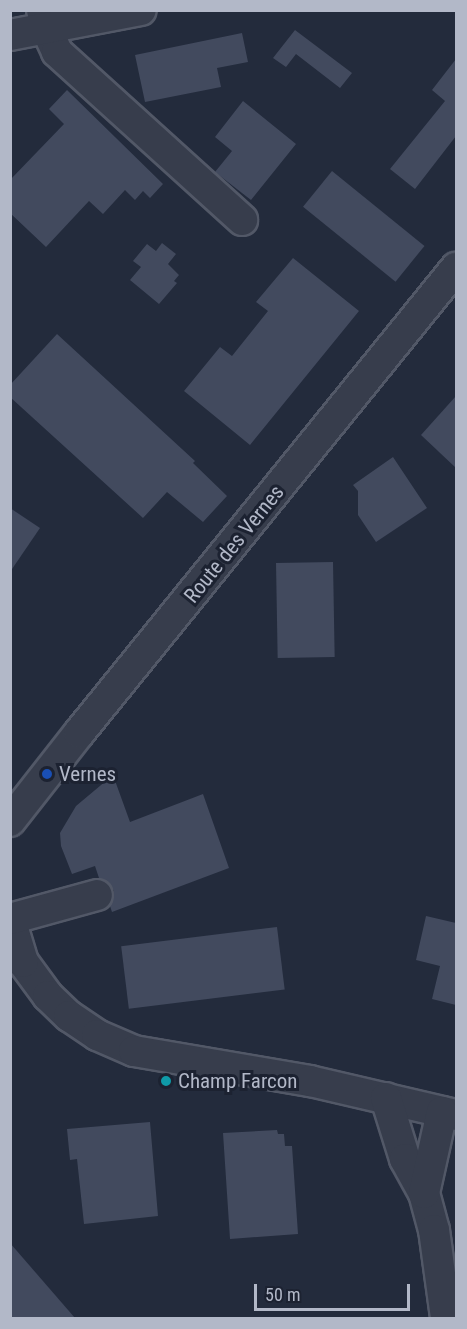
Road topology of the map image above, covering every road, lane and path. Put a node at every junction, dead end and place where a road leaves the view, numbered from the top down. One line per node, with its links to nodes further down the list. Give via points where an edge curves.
1 (141, 10): 3 (street)
2 (10, 15): 3 (street)
3 (41, 16): 4 (street); 5 (street, via 57,52)
4 (10, 35)
5 (242, 220)
6 (456, 268): 7 (street, Route des Vernes)
7 (21, 785): 8 (street, Route des Vernes)
8 (10, 821)
9 (97, 895): 10 (street)
10 (10, 919): 11 (street)
11 (17, 958): 12 (street, via 69,1016 97,1035 134,1051)
12 (386, 1098): 13 (street); 14 (street, via 405,1159)
13 (449, 1113): 14 (street)
14 (424, 1193): 15 (street, via 436,1239)
15 (446, 1318)

